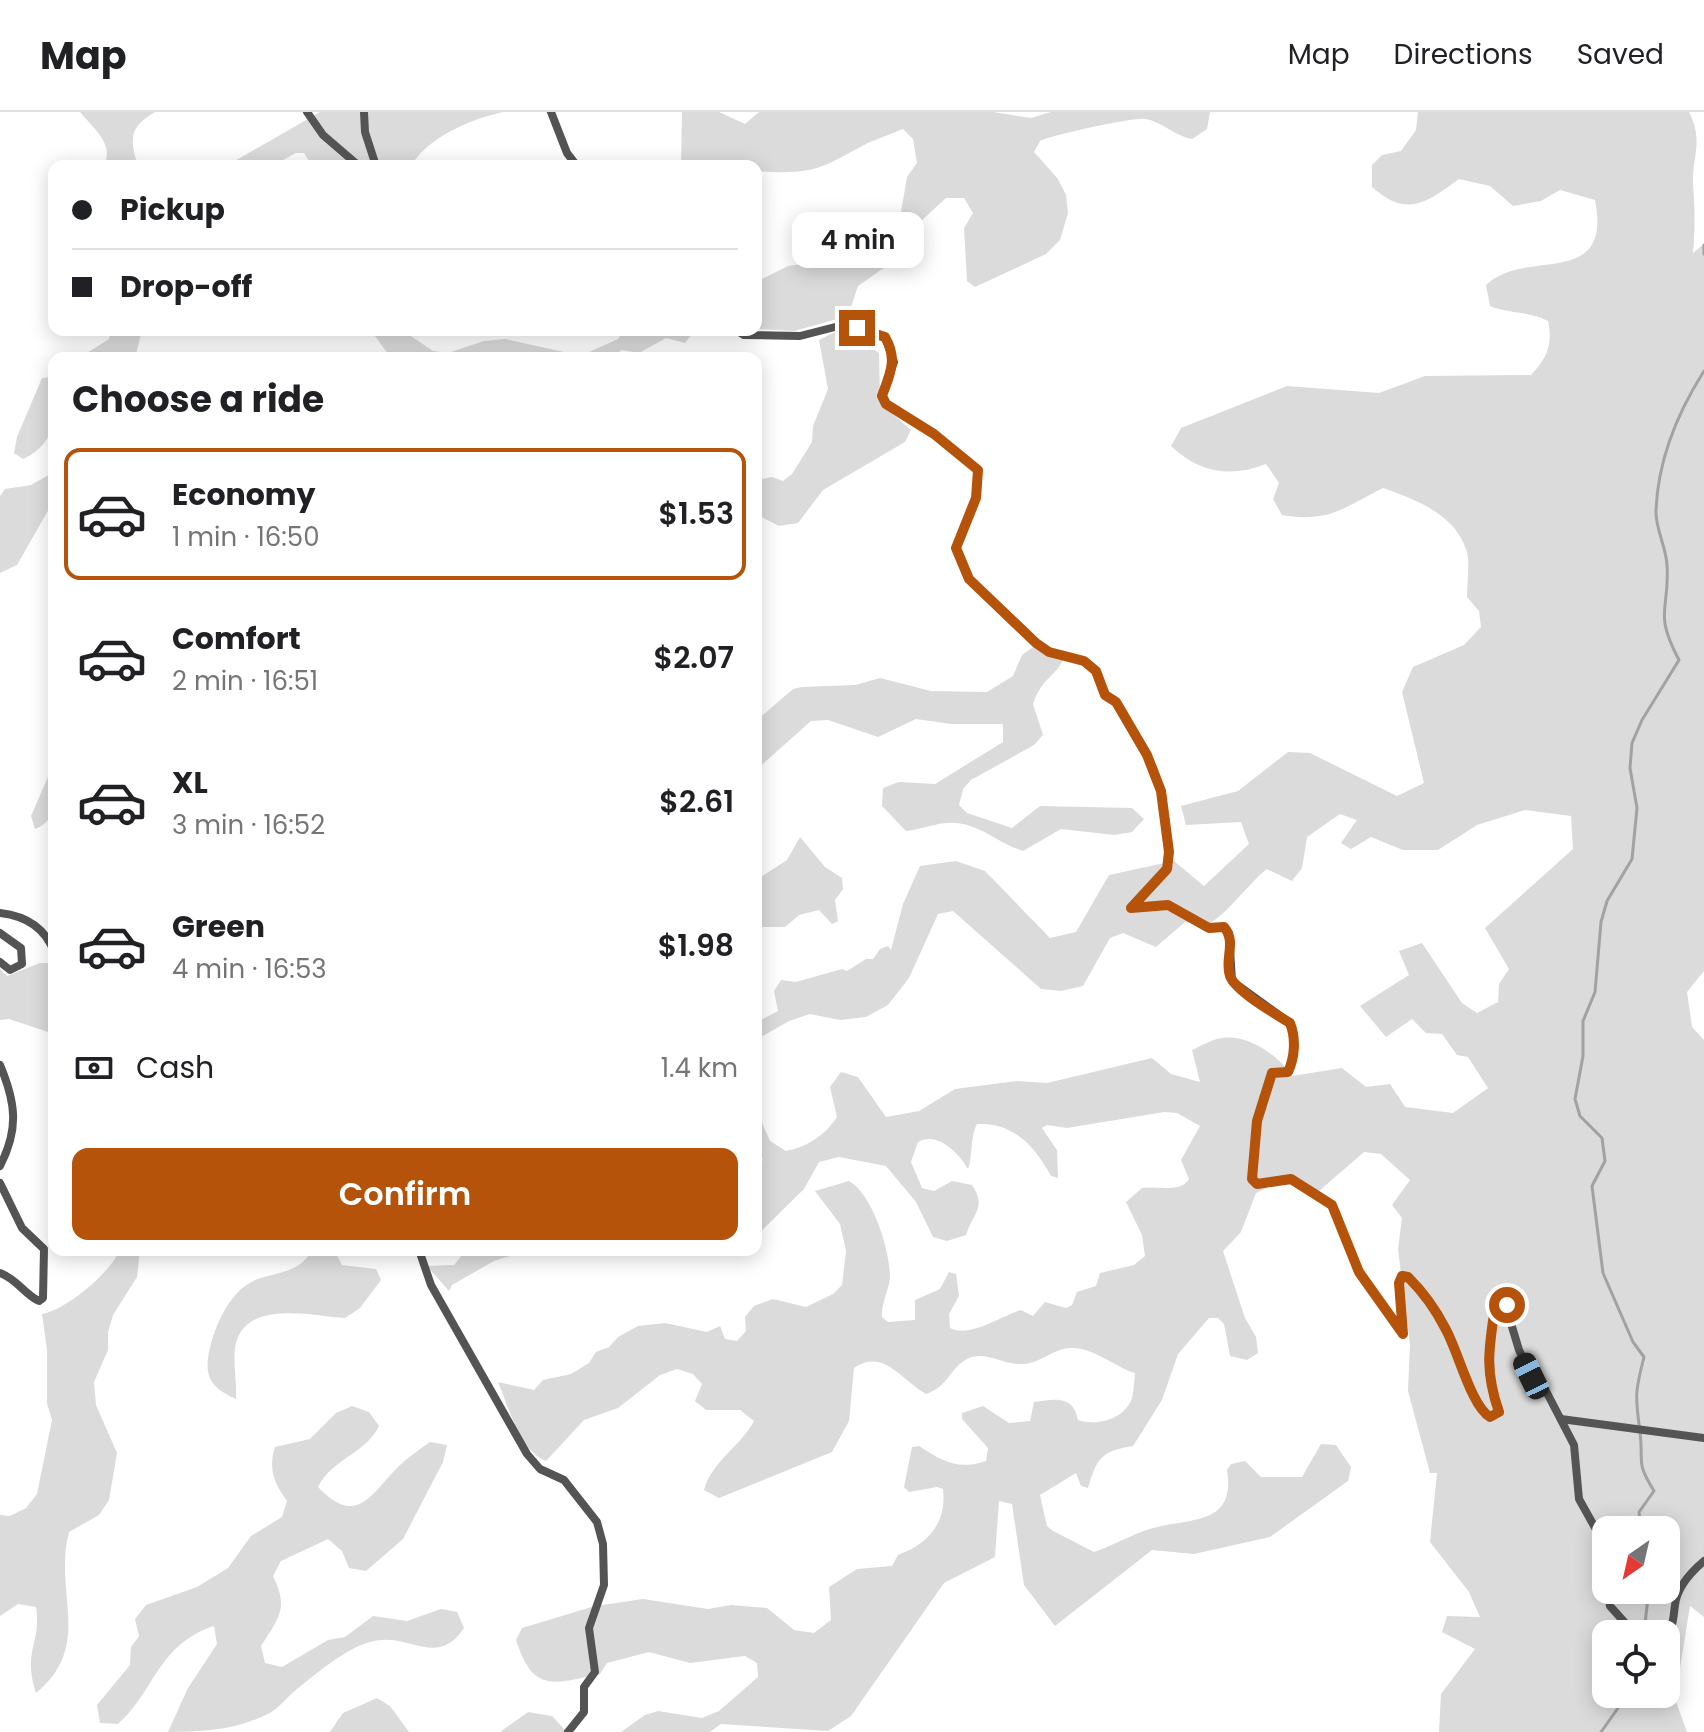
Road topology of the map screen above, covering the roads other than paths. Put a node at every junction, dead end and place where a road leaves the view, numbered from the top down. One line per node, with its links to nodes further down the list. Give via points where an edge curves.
1 (307, 112): 4 (street, via 323,135)
2 (364, 112): 5 (street)
3 (551, 112): 6 (street)
4 (352, 160)
5 (374, 160)
6 (572, 160)
7 (762, 335): 17 (street, via 800,336 839,326 885,337 894,362 882,396 886,404 978,470 976,498 956,548 969,579 1036,643 1096,671 1105,695 1124,713 1161,791 1169,852 1167,869 1131,908 1168,905 1209,928 1224,927 1232,981 1290,1023 1294,1033 1293,1063 1288,1072 1272,1073 1261,1101 1252,1179 1257,1184 1291,1179 1332,1205 1359,1272 1403,1334 1399,1283 1402,1276 1408,1277 1445,1327 1474,1400 1490,1417 1499,1412 1489,1386 1489,1348 1500,1296 1519,1350)
8 (0, 913): 10 (street, via 37,925)
9 (0, 933): 11 (street, via 21,948 23,956 15,970)
10 (48, 942)
11 (0, 962)
12 (0, 1065): 13 (street, via 13,1117 12,1144)
13 (0, 1166)
14 (0, 1183): 16 (street, via 22,1228 44,1249 43,1298 32,1298)
15 (421, 1256): 22 (street, via 431,1285 527,1454 540,1469 564,1480 597,1522 604,1585 589,1628 595,1672 584,1687 584,1712)
16 (0, 1273)
17 (1561, 1419): 18 (street); 20 (street, via 1574,1445 1579,1499 1598,1533 1610,1606)
18 (1704, 1438)
19 (1704, 1561): 21 (street, via 1685,1581 1675,1602)
20 (1622, 1620)
21 (1674, 1620)
22 (568, 1732)

